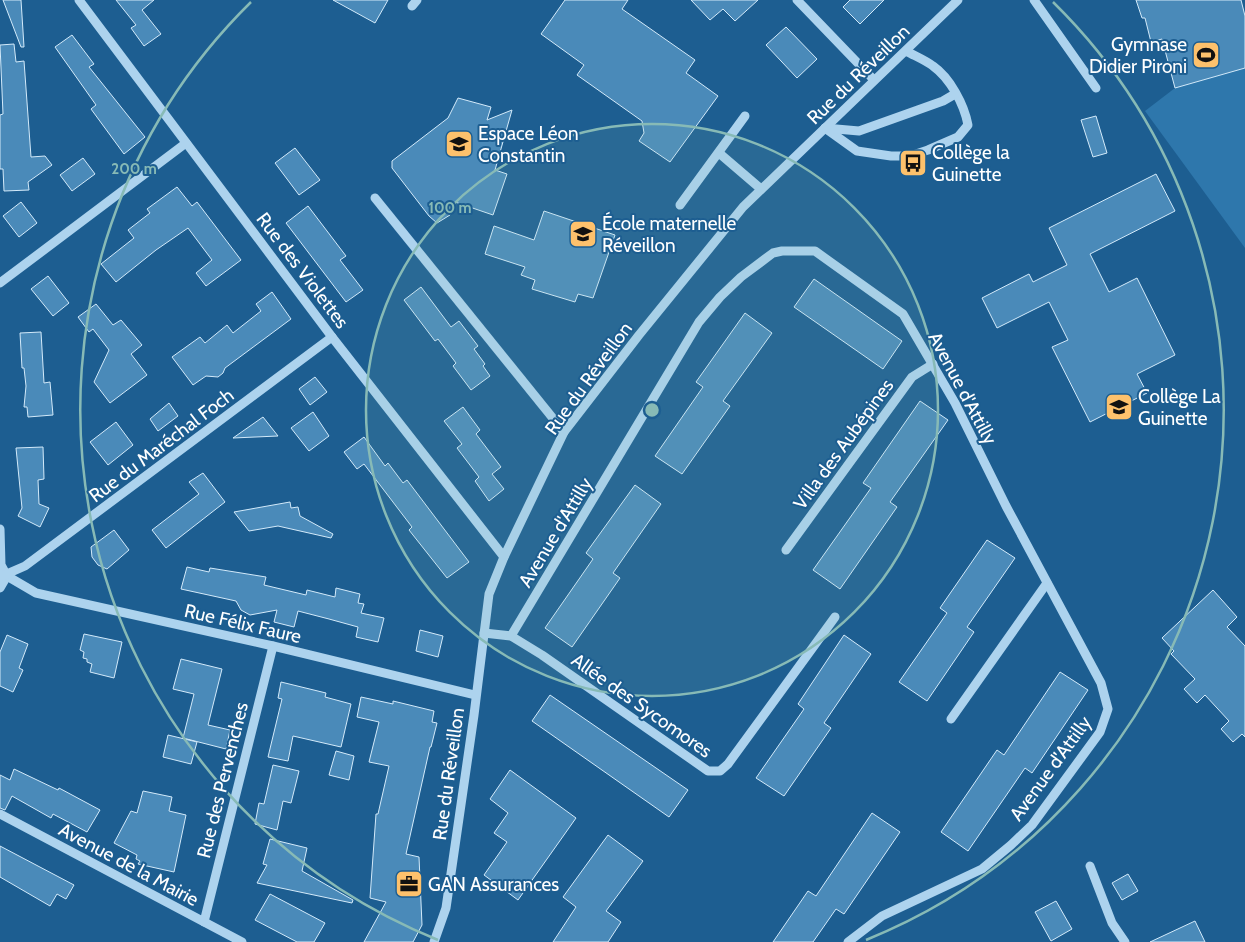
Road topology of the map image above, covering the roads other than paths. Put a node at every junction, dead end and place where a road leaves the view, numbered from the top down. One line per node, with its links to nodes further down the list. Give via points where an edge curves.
1 (79, 0): 11 (street, Rue des Violettes)
2 (798, 0): 6 (street)
3 (958, 0): 5 (street, Rue du Réveillon)
4 (1034, 0): 7 (street)
5 (906, 51): 6 (street, Rue du Réveillon); 8 (street, via 932,64 945,75)
6 (874, 80): 10 (street, Rue du Réveillon)
7 (1096, 88)
8 (955, 94): 10 (street, via 859,131); 10 (street, via 968,125 958,137 910,156 857,151)
9 (745, 116): 12 (street)
10 (825, 128): 13 (street, Rue du Réveillon)
11 (186, 143): 16 (street); 17 (street, Rue des Violettes)
12 (718, 153): 13 (street); 15 (street)
13 (762, 190): 19 (street, Rue du Réveillon, via 743,206)
14 (375, 198): 19 (street)
15 (680, 205)
16 (0, 283)
17 (332, 337): 22 (street, Rue des Violettes); 23 (street, Rue du Maréchal Foch, via 25,566)
18 (933, 364): 21 (street, Villa des Aubépines, via 912,377); 24 (street, Avenue d'Attilly); 28 (street, Avenue d'Attilly, via 903,314 816,251 773,253 720,296 699,322)
19 (564, 432): 22 (street, Rue du Réveillon)
20 (0, 528): 23 (street)
21 (786, 550)
22 (504, 557): 27 (street, Rue du Réveillon, via 489,594)
23 (3, 576): 25 (street); 29 (street, Rue Félix Faure, via 36,593)
24 (1047, 583): 31 (street); 37 (street, Avenue d'Attilly, via 1101,683 1108,710 1100,732 1032,825 1011,845 982,869 882,916)
25 (0, 588)
26 (836, 617): 28 (street, Allée des Sycomores, via 728,764 720,771 708,772)
27 (484, 633): 28 (street); 30 (street, Rue du Réveillon)
28 (511, 636)
29 (273, 646): 30 (street, Rue Félix Faure); 34 (street, Rue des Pervenches)
30 (475, 695): 36 (street, Rue du Réveillon, via 446,908)
31 (951, 719)
32 (0, 814): 34 (street, Avenue de la Mairie)
33 (1090, 866): 38 (street, via 1112,923)
34 (204, 922): 35 (street, Avenue de la Mairie)
35 (242, 942)
36 (434, 942)
37 (848, 942)
38 (1125, 942)

